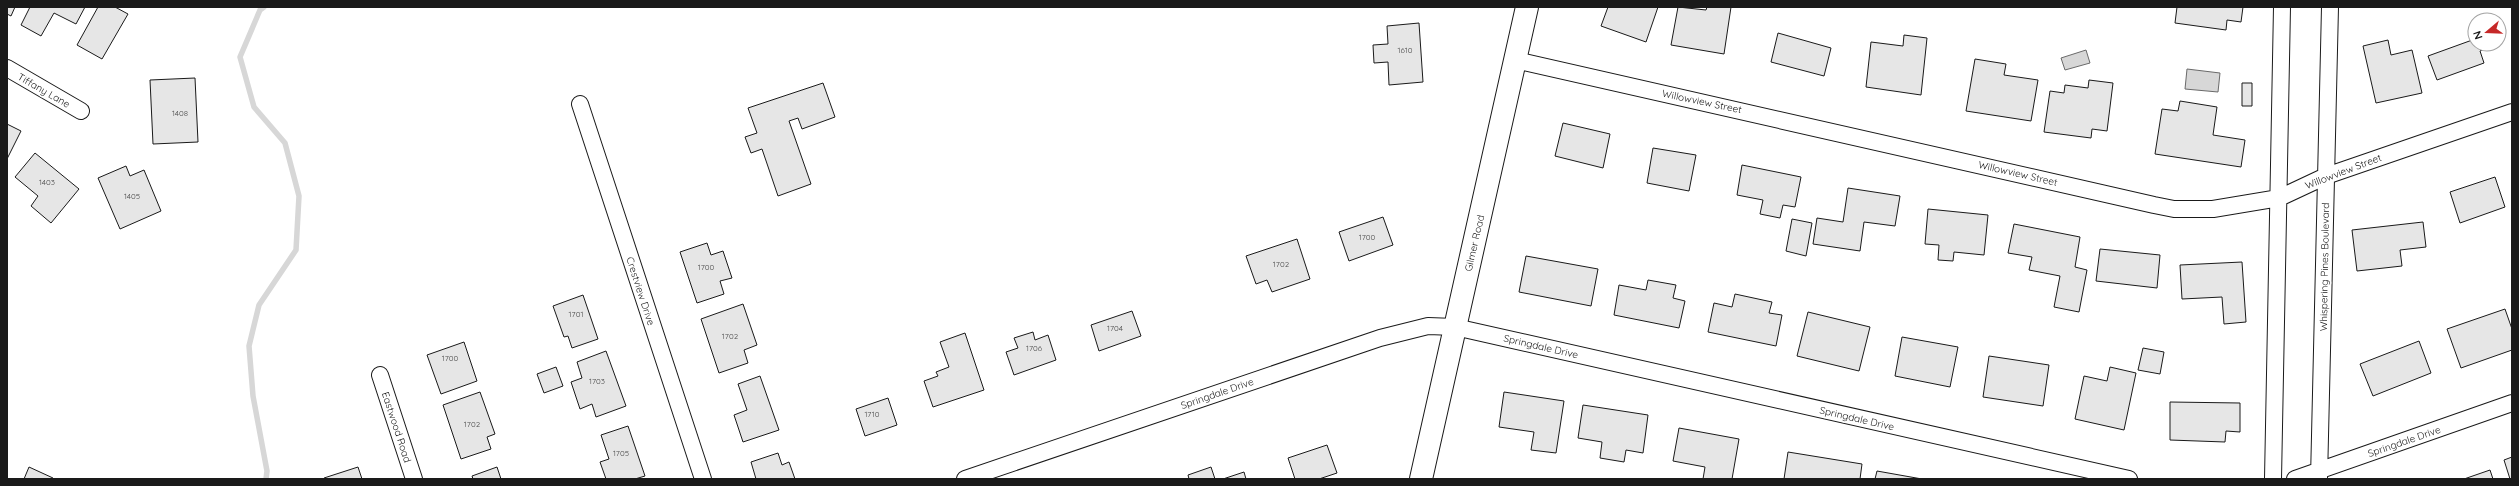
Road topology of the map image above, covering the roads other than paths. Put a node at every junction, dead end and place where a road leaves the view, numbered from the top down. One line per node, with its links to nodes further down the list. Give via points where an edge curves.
1 (1527, 7): 4 (main road, Gilmer Road)
2 (2282, 7): 10 (street)
3 (2330, 7): 9 (street, Whispering Pines Boulevard)
4 (1515, 60): 10 (street, Willowview Street, via 2174,209 2213,209); 11 (main road, Gilmer Road)
5 (7, 68): 7 (street, Tiffany Lane)
6 (580, 104): 16 (street, Crestview Drive)
7 (81, 111)
8 (2512, 112): 9 (street, Willowview Street)
9 (2326, 176): 10 (street, Willowview Street); 14 (street, Whispering Pines Boulevard)
10 (2278, 198): 20 (street)
11 (1455, 327): 17 (street, Springdale Drive, via 1428,326 1380,338); 18 (main road, Gilmer Road); 19 (street, Springdale Drive)
12 (380, 375): 15 (street, Eastwood Road)
13 (2512, 403): 14 (street, Springdale Drive)
14 (2320, 475): 21 (street, Springdale Drive)
15 (414, 479)
16 (703, 479)
17 (965, 479)
18 (1421, 479)
19 (2128, 479)
20 (2273, 479)
21 (2295, 479)

